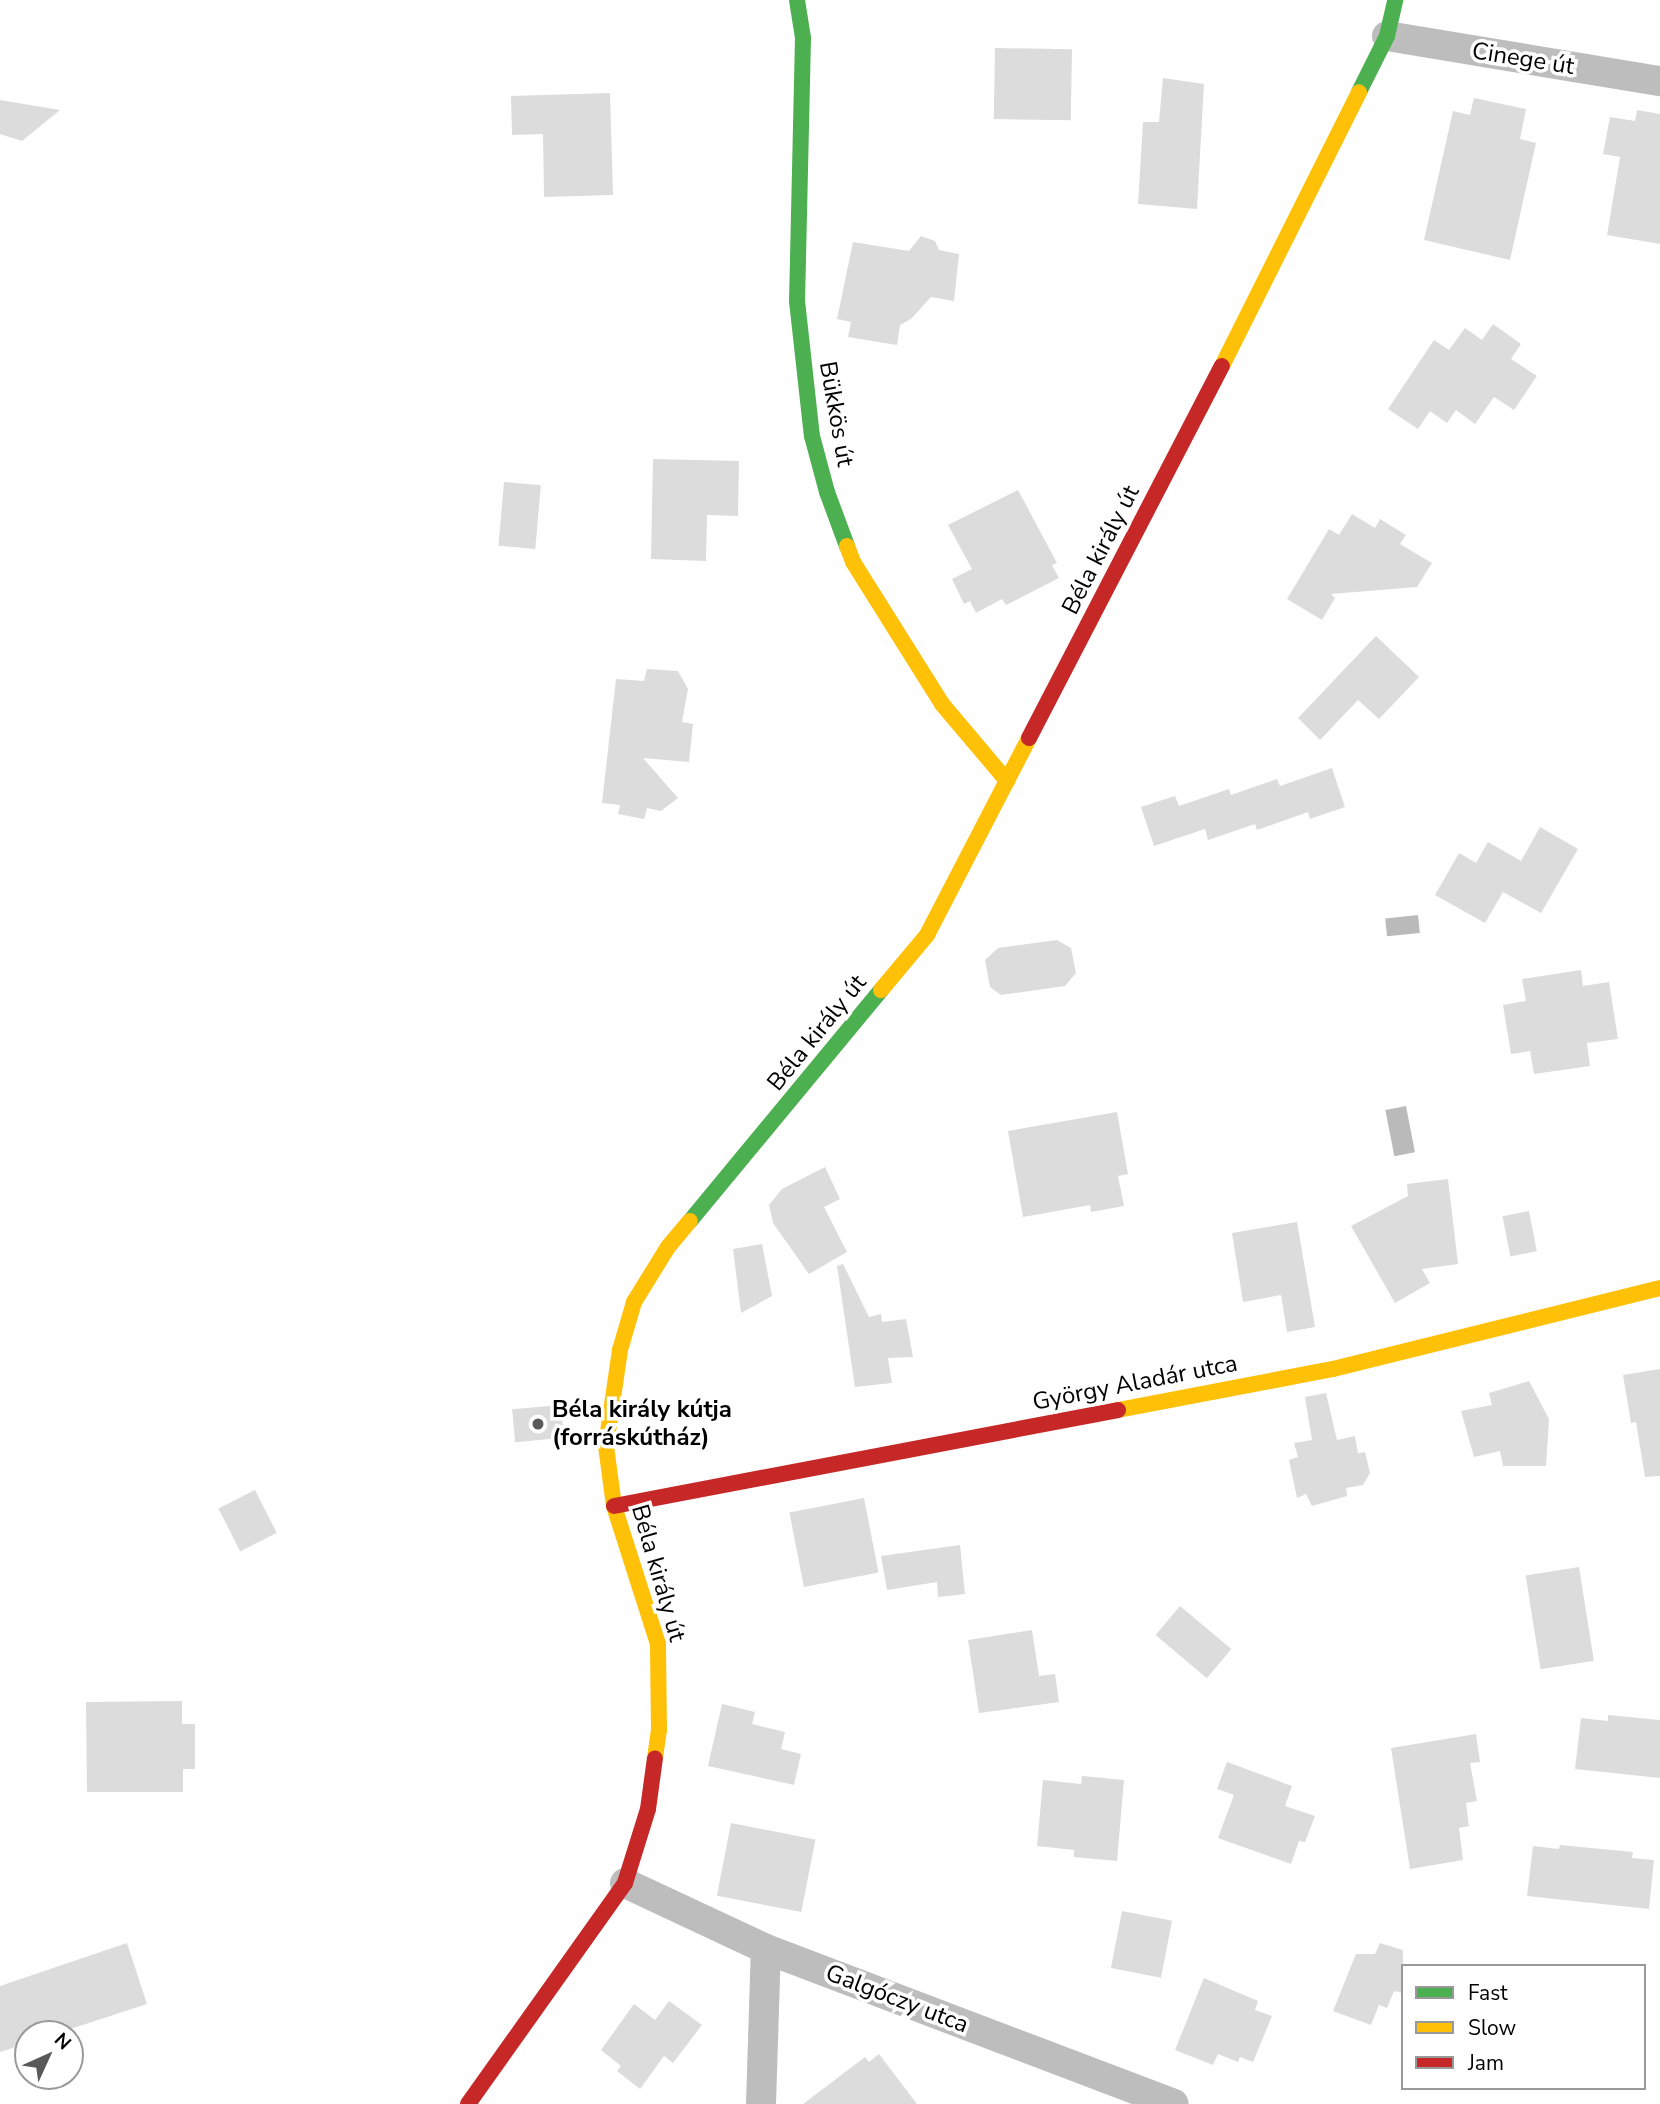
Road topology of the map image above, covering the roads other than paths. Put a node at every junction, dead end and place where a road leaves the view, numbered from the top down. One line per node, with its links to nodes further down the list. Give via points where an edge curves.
1 (797, 0): 5 (street, Bükkös út, via 803,38 797,301 812,436 827,492 853,562 942,704)
2 (1395, 0): 3 (street, Béla király út)
3 (1387, 37): 4 (street, Cinege út); 5 (street, Béla király út)
4 (1660, 81)
5 (1007, 781): 7 (street, Béla király út, via 927,935 668,1247 634,1302 620,1350 606,1446)
6 (1660, 1288): 7 (street, György Aladár utca, via 1333,1369)
7 (614, 1506): 8 (street, Béla király út, via 658,1644 659,1730 650,1796)
8 (625, 1883): 9 (street, Galgóczy utca); 10 (street, Béla király út)
9 (766, 1949): 11 (street); 12 (street, Galgóczy utca)
10 (468, 2104)
11 (761, 2104)
12 (1173, 2104)

